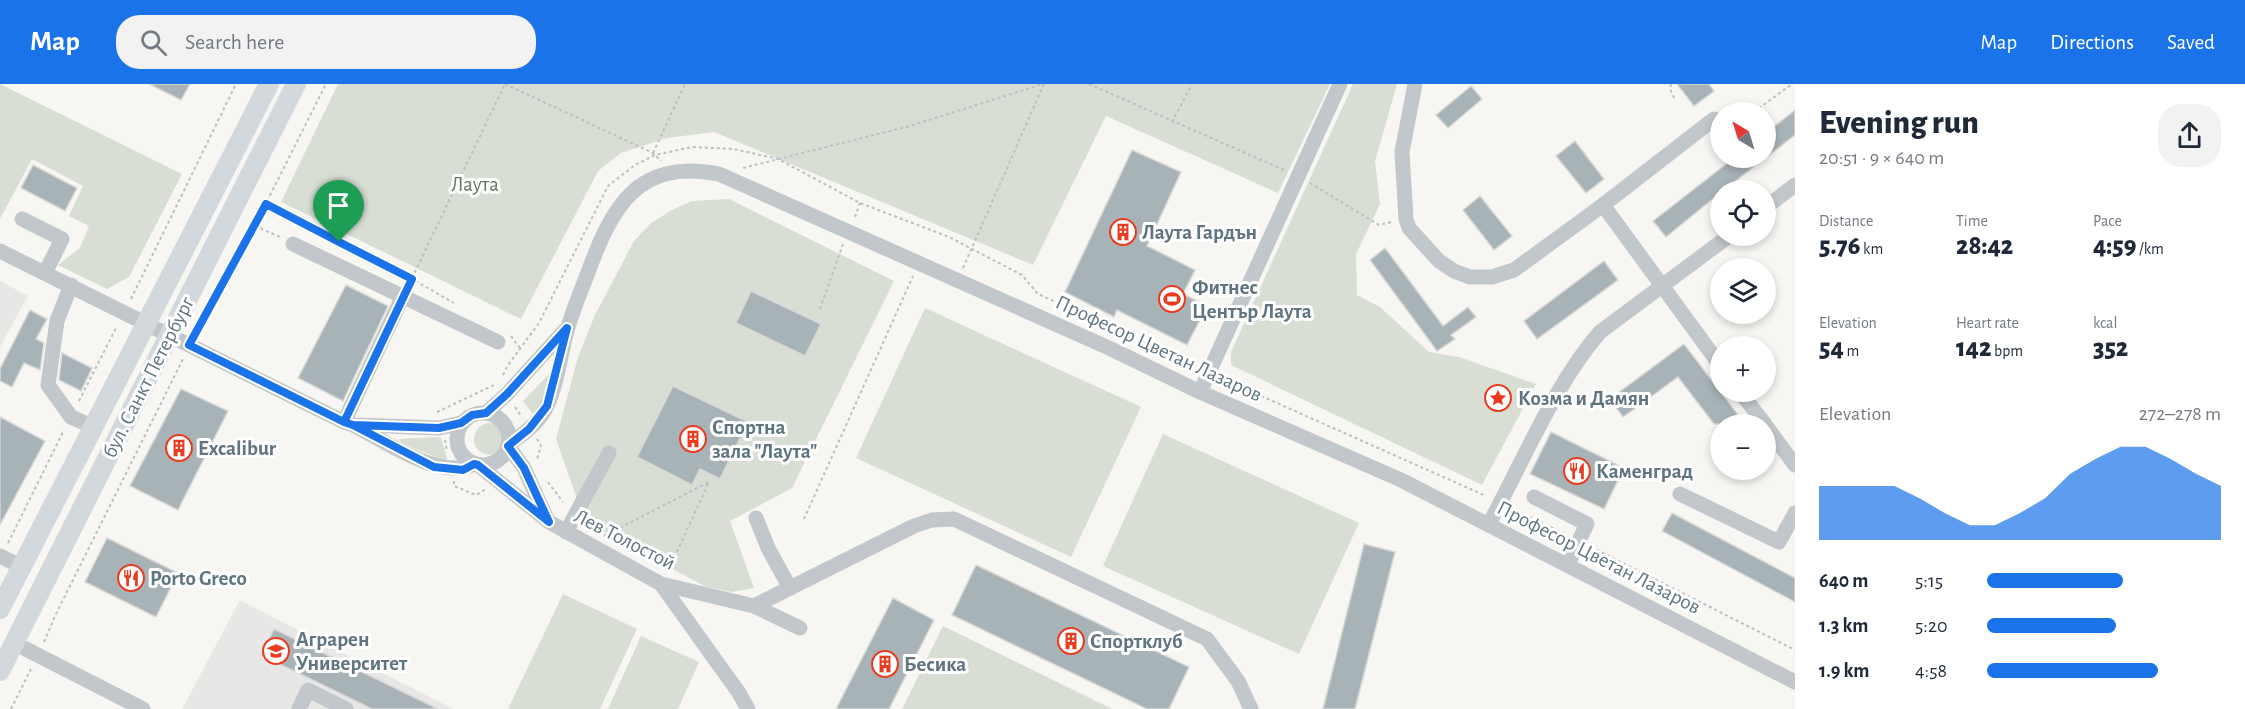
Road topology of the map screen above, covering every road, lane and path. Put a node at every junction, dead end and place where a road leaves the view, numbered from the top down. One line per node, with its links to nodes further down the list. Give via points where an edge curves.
1 (269, 84): 40 (main road, бул. Санкт Петербург)
2 (296, 84): 42 (main road, бул. Санкт Петербург)
3 (326, 84): 22 (path)
4 (505, 84): 5 (path, via 652,153); 33 (path)
5 (685, 84)
6 (1043, 84): 17 (path, via 910,126); 34 (path)
7 (1089, 84): 15 (path)
8 (1192, 84): 15 (path)
9 (1340, 84): 18 (street)
10 (1415, 84): 25 (street, via 1402,152)
11 (1671, 84): 13 (path)
12 (1792, 84): 14 (path)
13 (1675, 100)
14 (1768, 102)
15 (1172, 122): 18 (path)
16 (1710, 122): 23 (street)
17 (719, 174): 27 (street, Професор Цветан Лазаров); 41 (street, Професор Цветан Лазаров, via 696,169 673,172 648,180 628,195 611,218)
18 (1297, 176): 25 (path, via 1379,225); 48 (street)
19 (1795, 185): 20 (street)
20 (1776, 199)
21 (860, 203): 27 (path)
22 (266, 204): 26 (path); 33 (path)
23 (1603, 205): 25 (street, via 1514,270 1492,277 1470,277 1438,261 1409,228); 36 (street)
24 (22, 219): 32 (street, via 62,239)
25 (1406, 219)
26 (255, 225): 28 (path); 44 (path)
27 (849, 231): 31 (street, Професор Цветан Лазаров); 39 (path)
28 (293, 244): 37 (street)
29 (1716, 246): 36 (street)
30 (0, 251): 32 (street)
31 (919, 262): 34 (street, Професор Цветан Лазаров); 67 (path)
32 (45, 273): 35 (street)
33 (412, 279): 37 (path); 38 (path)
34 (958, 280): 48 (street, Професор Цветан Лазаров)
35 (71, 285): 40 (street); 54 (street, via 57,321 48,385 71,417)
36 (1662, 286): 46 (street); 69 (street, via 1600,332 1583,352)
37 (403, 296): 43 (street); 52 (street)
38 (462, 308)
39 (819, 309)
40 (147, 324): 42 (street); 54 (main road, бул. Санкт Петербург)
41 (567, 328): 50 (street, Професор Цветан Лазаров); 57 (street, Професор Цветан Лазаров, via 547,406 529,429)
42 (170, 335): 44 (street); 80 (main road, бул. Санкт Петербург)
43 (500, 337): 45 (path, via 513,338)
44 (189, 345): 52 (street); 81 (path)
45 (520, 348)
46 (1710, 351)
47 (501, 381): 55 (path, via 437,412)
48 (1200, 392): 69 (street, Професор Цветан Лазаров, via 1401,480)
49 (1748, 402): 51 (street)
50 (486, 413): 53 (street, via 472,415); 57 (street, via 504,423)
51 (1757, 414)
52 (348, 423): 55 (street); 61 (street, via 434,467)
53 (461, 423): 55 (street); 59 (street, via 457,447 461,455)
54 (94, 427): 74 (main road, бул. Санкт Петербург)
55 (439, 428): 61 (path)
56 (1776, 440): 60 (street)
57 (508, 445): 59 (street, via 493,463); 68 (street, Лев Толостой, via 524,468)
58 (609, 453): 70 (street)
59 (476, 465): 61 (street); 62 (street, Лев Толостой)
60 (1795, 465)
61 (451, 469): 62 (path, via 454,486 476,495)
62 (499, 482): 68 (street, Лев Толостой)
63 (1680, 494): 65 (street, via 1779,542)
64 (1534, 497): 73 (street, via 1587,524)
65 (1795, 513)
66 (756, 518): 76 (street)
67 (804, 519)
68 (549, 522): 70 (street, Лев Толостой)
69 (1489, 524): 73 (street, Професор Цветан Лазаров)
70 (566, 532): 71 (street, Лев Толостой)
71 (587, 544): 75 (street, Лев Толостой); 75 (path, via 709,482)
72 (0, 556): 74 (street)
73 (1568, 564): 83 (street, Професор Цветан Лазаров)
74 (22, 567): 78 (main road, бул. Санкт Петербург)
75 (661, 584): 77 (street, Лев Толостой); 84 (street)
76 (790, 588): 77 (street); 91 (street, via 914,526 954,519 1207,639 1238,681)
77 (754, 606): 79 (street, Лев Толостой)
78 (0, 609)
79 (801, 628)
80 (14, 643): 81 (street); 82 (main road, бул. Санкт Петербург)
81 (38, 656): 85 (path); 86 (street)
82 (0, 671)
83 (1795, 682)
84 (739, 693): 89 (street); 90 (street)
85 (11, 709)
86 (143, 709)
87 (299, 709): 88 (street, via 308,690)
88 (346, 709)
89 (731, 709)
90 (748, 709)
91 (1251, 709)

